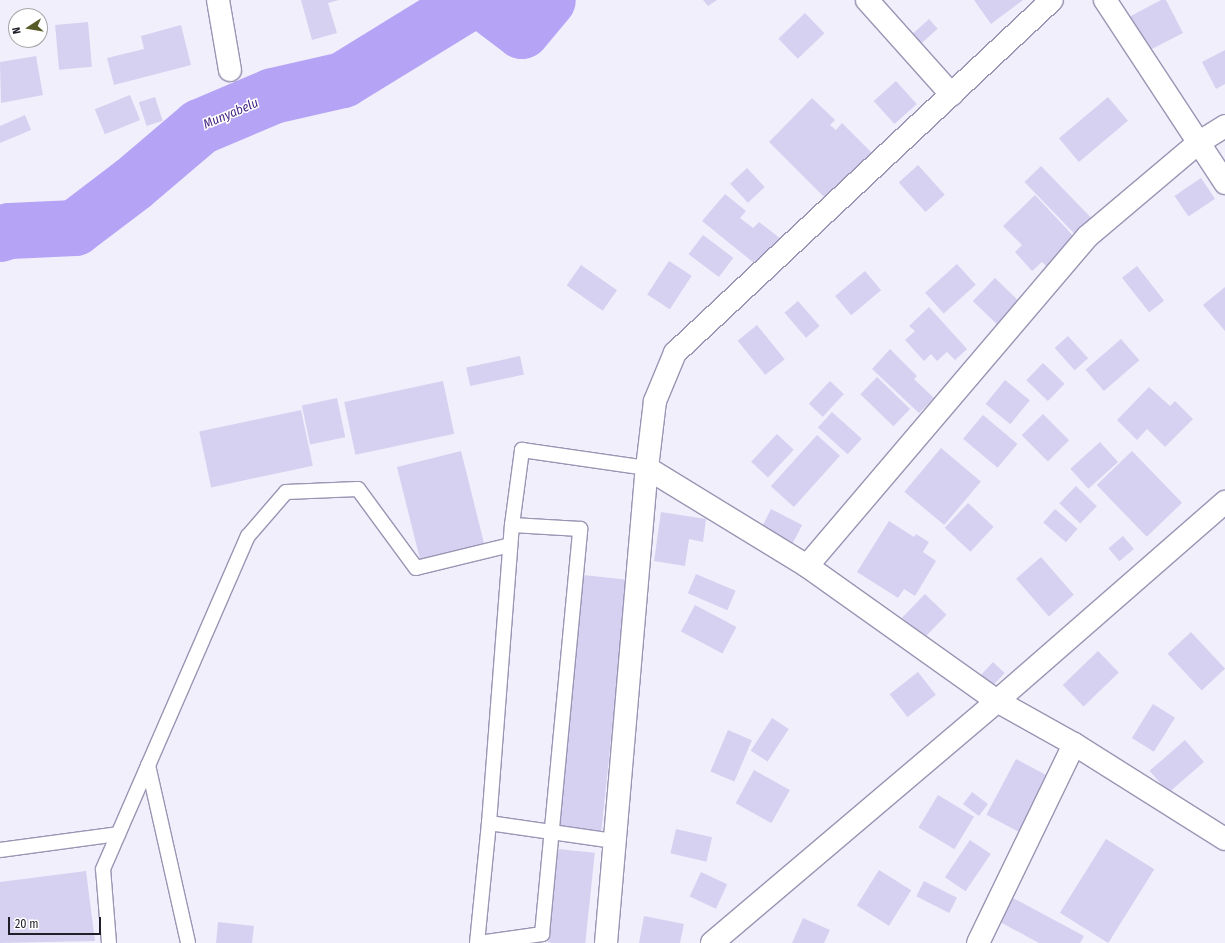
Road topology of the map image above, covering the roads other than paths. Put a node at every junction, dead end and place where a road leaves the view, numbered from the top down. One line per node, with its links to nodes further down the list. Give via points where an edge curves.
1 (218, 0): 5 (street)
2 (867, 0): 6 (street)
3 (1052, 0): 6 (street)
4 (1105, 0): 8 (street)
5 (230, 70)
6 (952, 94): 10 (street, via 675,354 655,401)
7 (1225, 126): 8 (street)
8 (1198, 143): 9 (street); 14 (street, via 1088,236)
9 (1225, 183)
10 (646, 468): 12 (lane, via 522,450); 14 (street); 22 (street)
11 (1225, 502): 15 (street)
12 (512, 525): 13 (lane); 19 (lane, via 580,529)
13 (510, 545): 17 (lane, via 416,568 358,489 286,492 248,536); 18 (lane)
14 (807, 566): 15 (street)
15 (998, 701): 16 (street); 28 (street)
16 (1074, 744): 21 (street); 29 (street)
17 (148, 764): 20 (lane); 25 (lane)
18 (489, 823): 19 (lane); 26 (lane)
19 (552, 832): 22 (lane); 26 (lane, via 542,934)
20 (118, 834): 23 (lane); 24 (lane, via 103,869)
21 (1225, 839)
22 (614, 841): 27 (street)
23 (0, 850)
24 (109, 943)
25 (188, 943)
26 (478, 943)
27 (606, 943)
28 (712, 943)
29 (978, 943)

